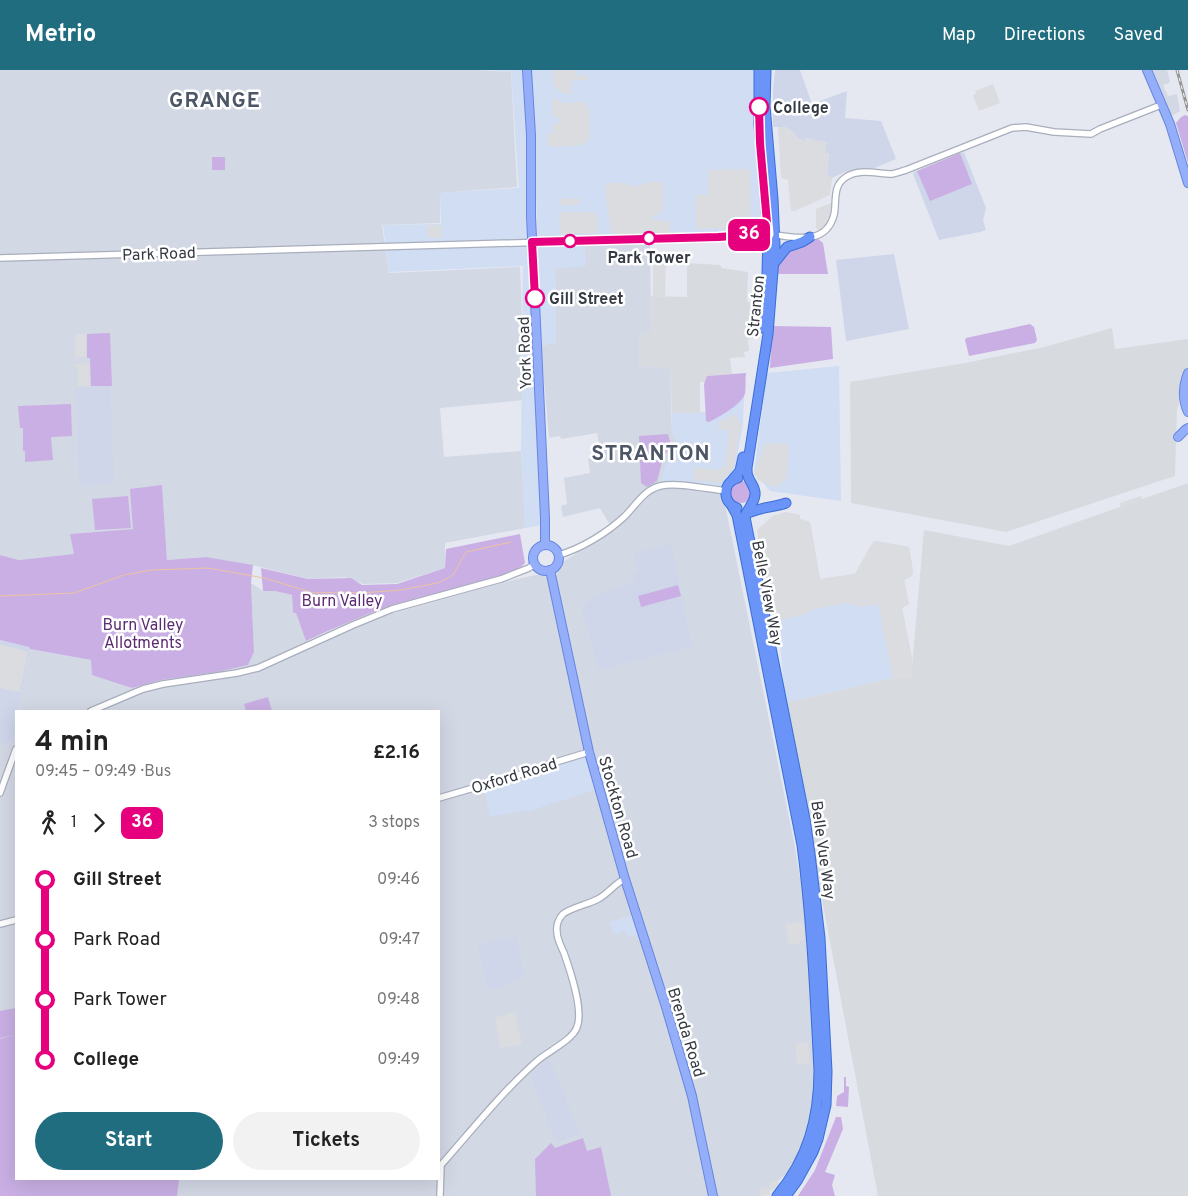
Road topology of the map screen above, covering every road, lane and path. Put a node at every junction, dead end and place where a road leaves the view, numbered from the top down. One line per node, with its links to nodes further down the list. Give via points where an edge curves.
1 (527, 70): 9 (main road, York Road)
2 (759, 70): 7 (highway, via 759,124)
3 (766, 70): 7 (highway, Stranton)
4 (1147, 70): 5 (main road)
5 (1161, 105): 6 (main road); 8 (street, via 1091,134 1012,128 893,174 853,173 838,186 831,222 821,233)
6 (1188, 183)
7 (772, 235): 8 (street, Park Road); 9 (street, Park Road); 11 (highway, Stranton); 16 (highway, Stranton, via 760,355 741,468)
8 (810, 237): 11 (highway, via 787,247)
9 (532, 242): 10 (street, Park Road); 22 (main road, York Road)
10 (0, 258)
11 (774, 264): 17 (highway, Stranton, via 768,334 747,468)
12 (1188, 372): 13 (main road, via 1184,404)
13 (1188, 412)
14 (1188, 428): 15 (main road)
15 (1178, 437)
16 (734, 479): 17 (highway, via 742,478); 18 (highway)
17 (751, 483): 21 (highway, via 755,493)
18 (726, 490): 20 (highway); 23 (street, via 678,486 655,488 606,531)
19 (786, 503): 21 (highway)
20 (732, 506): 21 (highway); 26 (highway, Belle View Way, via 737,515)
21 (748, 510): 38 (highway, Belle Vue Way, via 746,523 805,819 820,938 826,1105 812,1152)
22 (545, 545): 23 (main road, via 552,546); 24 (main road, via 535,552)
23 (559, 555): 25 (main road, via 558,563)
24 (535, 564): 25 (main road, via 540,569); 27 (street, via 501,579 392,609 258,668 143,689)
25 (550, 570): 29 (main road, Stockton Road)
26 (771, 687): 37 (highway, Belle Vue Way, via 806,871 819,1086 816,1115 808,1142 798,1166)
27 (93, 710)
28 (15, 752): 30 (street)
29 (589, 752): 31 (street, Oxford Road); 32 (main road, Stockton Road)
30 (0, 793)
31 (440, 798)
32 (625, 879): 35 (street, Stockton Road, via 604,896 564,913 560,918 557,933 576,994 577,1027 570,1037 523,1074 441,1165); 36 (main road, Brenda Road, via 692,1096)
33 (15, 920): 34 (street)
34 (0, 924)
35 (440, 1196)
36 (713, 1196)
37 (777, 1196)
38 (786, 1196)

